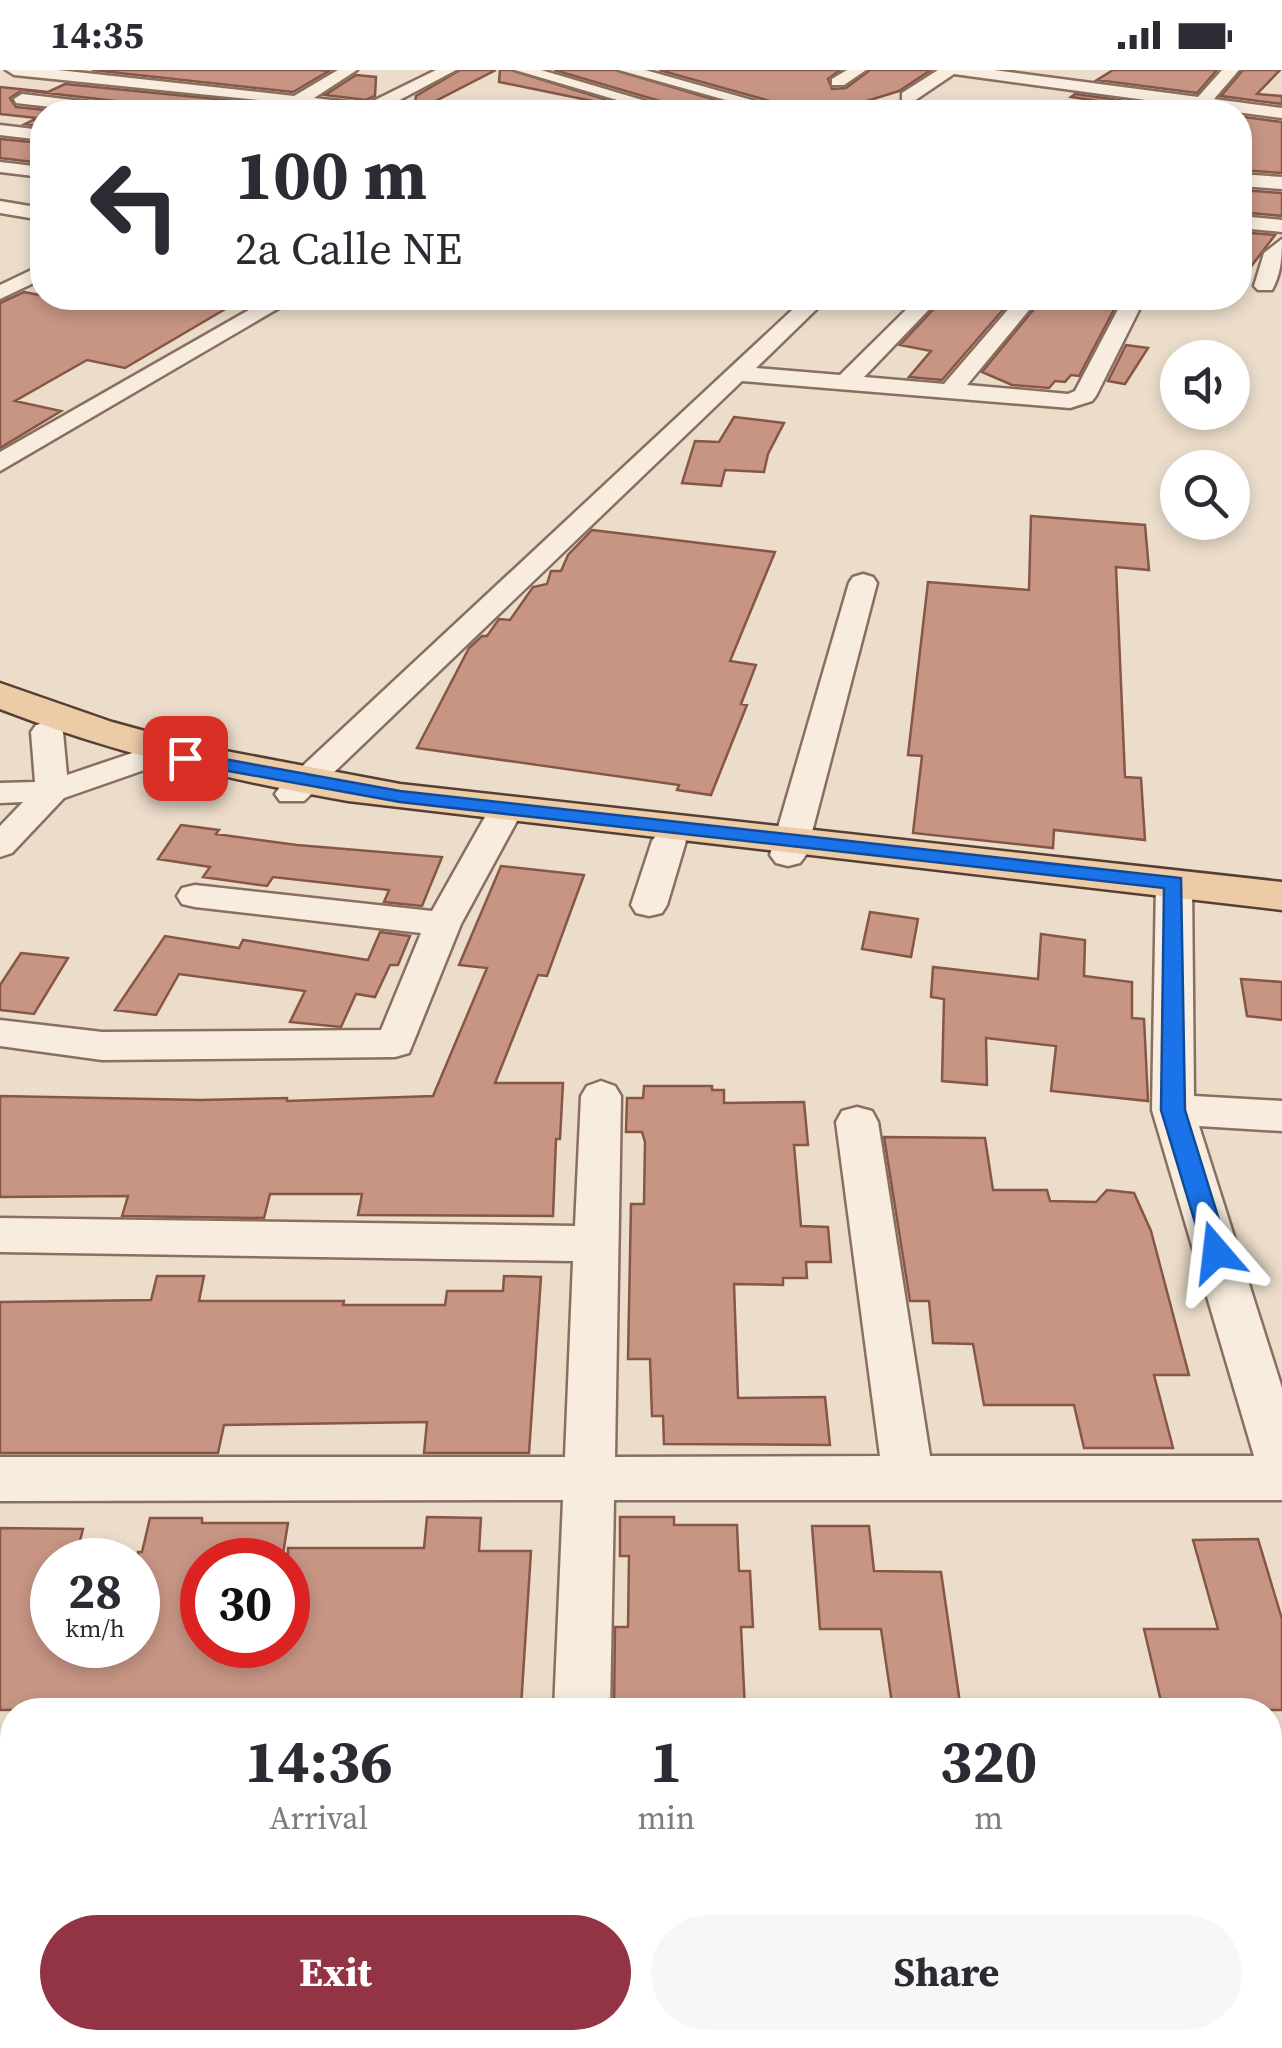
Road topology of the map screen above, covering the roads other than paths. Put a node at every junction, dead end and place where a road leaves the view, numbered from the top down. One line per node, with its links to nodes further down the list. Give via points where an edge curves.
1 (14, 70): 11 (street)
2 (173, 70): 15 (street)
3 (349, 70): 21 (street)
4 (448, 70): 22 (street)
5 (522, 70): 23 (street)
6 (627, 70): 24 (street)
7 (858, 70): 14 (street)
8 (949, 70): 17 (street)
9 (958, 70): 18 (street)
10 (1136, 72): 18 (street)
11 (76, 73): 15 (street); 19 (street)
12 (249, 77): 16 (street)
13 (1221, 80): 26 (street)
14 (838, 82)
15 (147, 84): 16 (street)
16 (224, 91): 21 (street)
17 (908, 98)
18 (1103, 98): 25 (street)
19 (22, 99): 20 (street); 27 (street)
20 (30, 100)
21 (298, 100)
22 (389, 100)
23 (633, 100)
24 (736, 100)
25 (1120, 100)
26 (1203, 100)
27 (0, 110)
28 (1252, 112): 29 (street)
29 (1282, 113)
30 (0, 130): 31 (street)
31 (30, 134)
32 (0, 167): 33 (street)
33 (30, 171)
34 (1252, 181): 35 (street)
35 (1282, 183)
36 (0, 206): 37 (street)
37 (30, 212)
38 (1252, 223): 39 (street)
39 (1282, 226)
40 (1280, 250): 44 (street)
41 (14, 261): 42 (street)
42 (30, 265)
43 (30, 275): 45 (street)
44 (1274, 286)
45 (0, 293)
46 (264, 310): 54 (street)
47 (806, 310): 51 (street)
48 (918, 310): 52 (street)
49 (1020, 310): 53 (street)
50 (1128, 310): 53 (street, via 1084,396 1070,401)
51 (740, 374): 52 (street); 60 (street)
52 (844, 384): 53 (street)
53 (949, 392)
54 (0, 463)
55 (863, 583): 66 (street)
56 (0, 695): 60 (main road, via 64,722)
57 (0, 712): 58 (main road)
58 (47, 732): 59 (main road); 61 (street)
59 (138, 761): 60 (main road); 61 (street)
60 (298, 788): 63 (main road)
61 (52, 791): 62 (street); 65 (street)
62 (0, 793)
63 (504, 815): 64 (main road); 66 (main road); 72 (street)
64 (669, 841): 66 (main road); 70 (street)
65 (0, 846)
66 (791, 848): 67 (main road)
67 (1174, 893): 69 (main road); 71 (main road); 75 (street)
68 (194, 896): 72 (street)
69 (1282, 896)
70 (649, 904)
71 (1282, 916)
72 (443, 924): 73 (street, via 395,1043 102,1046)
73 (0, 1033)
74 (601, 1096): 79 (street)
75 (1173, 1110): 76 (street); 80 (street)
76 (1282, 1116)
77 (857, 1122): 81 (street)
78 (0, 1235): 79 (street)
79 (597, 1244): 84 (street)
80 (1282, 1467)
81 (908, 1478): 82 (street); 84 (street)
82 (1282, 1478)
83 (0, 1479): 84 (street)
84 (589, 1480): 85 (street)
85 (582, 1698)

